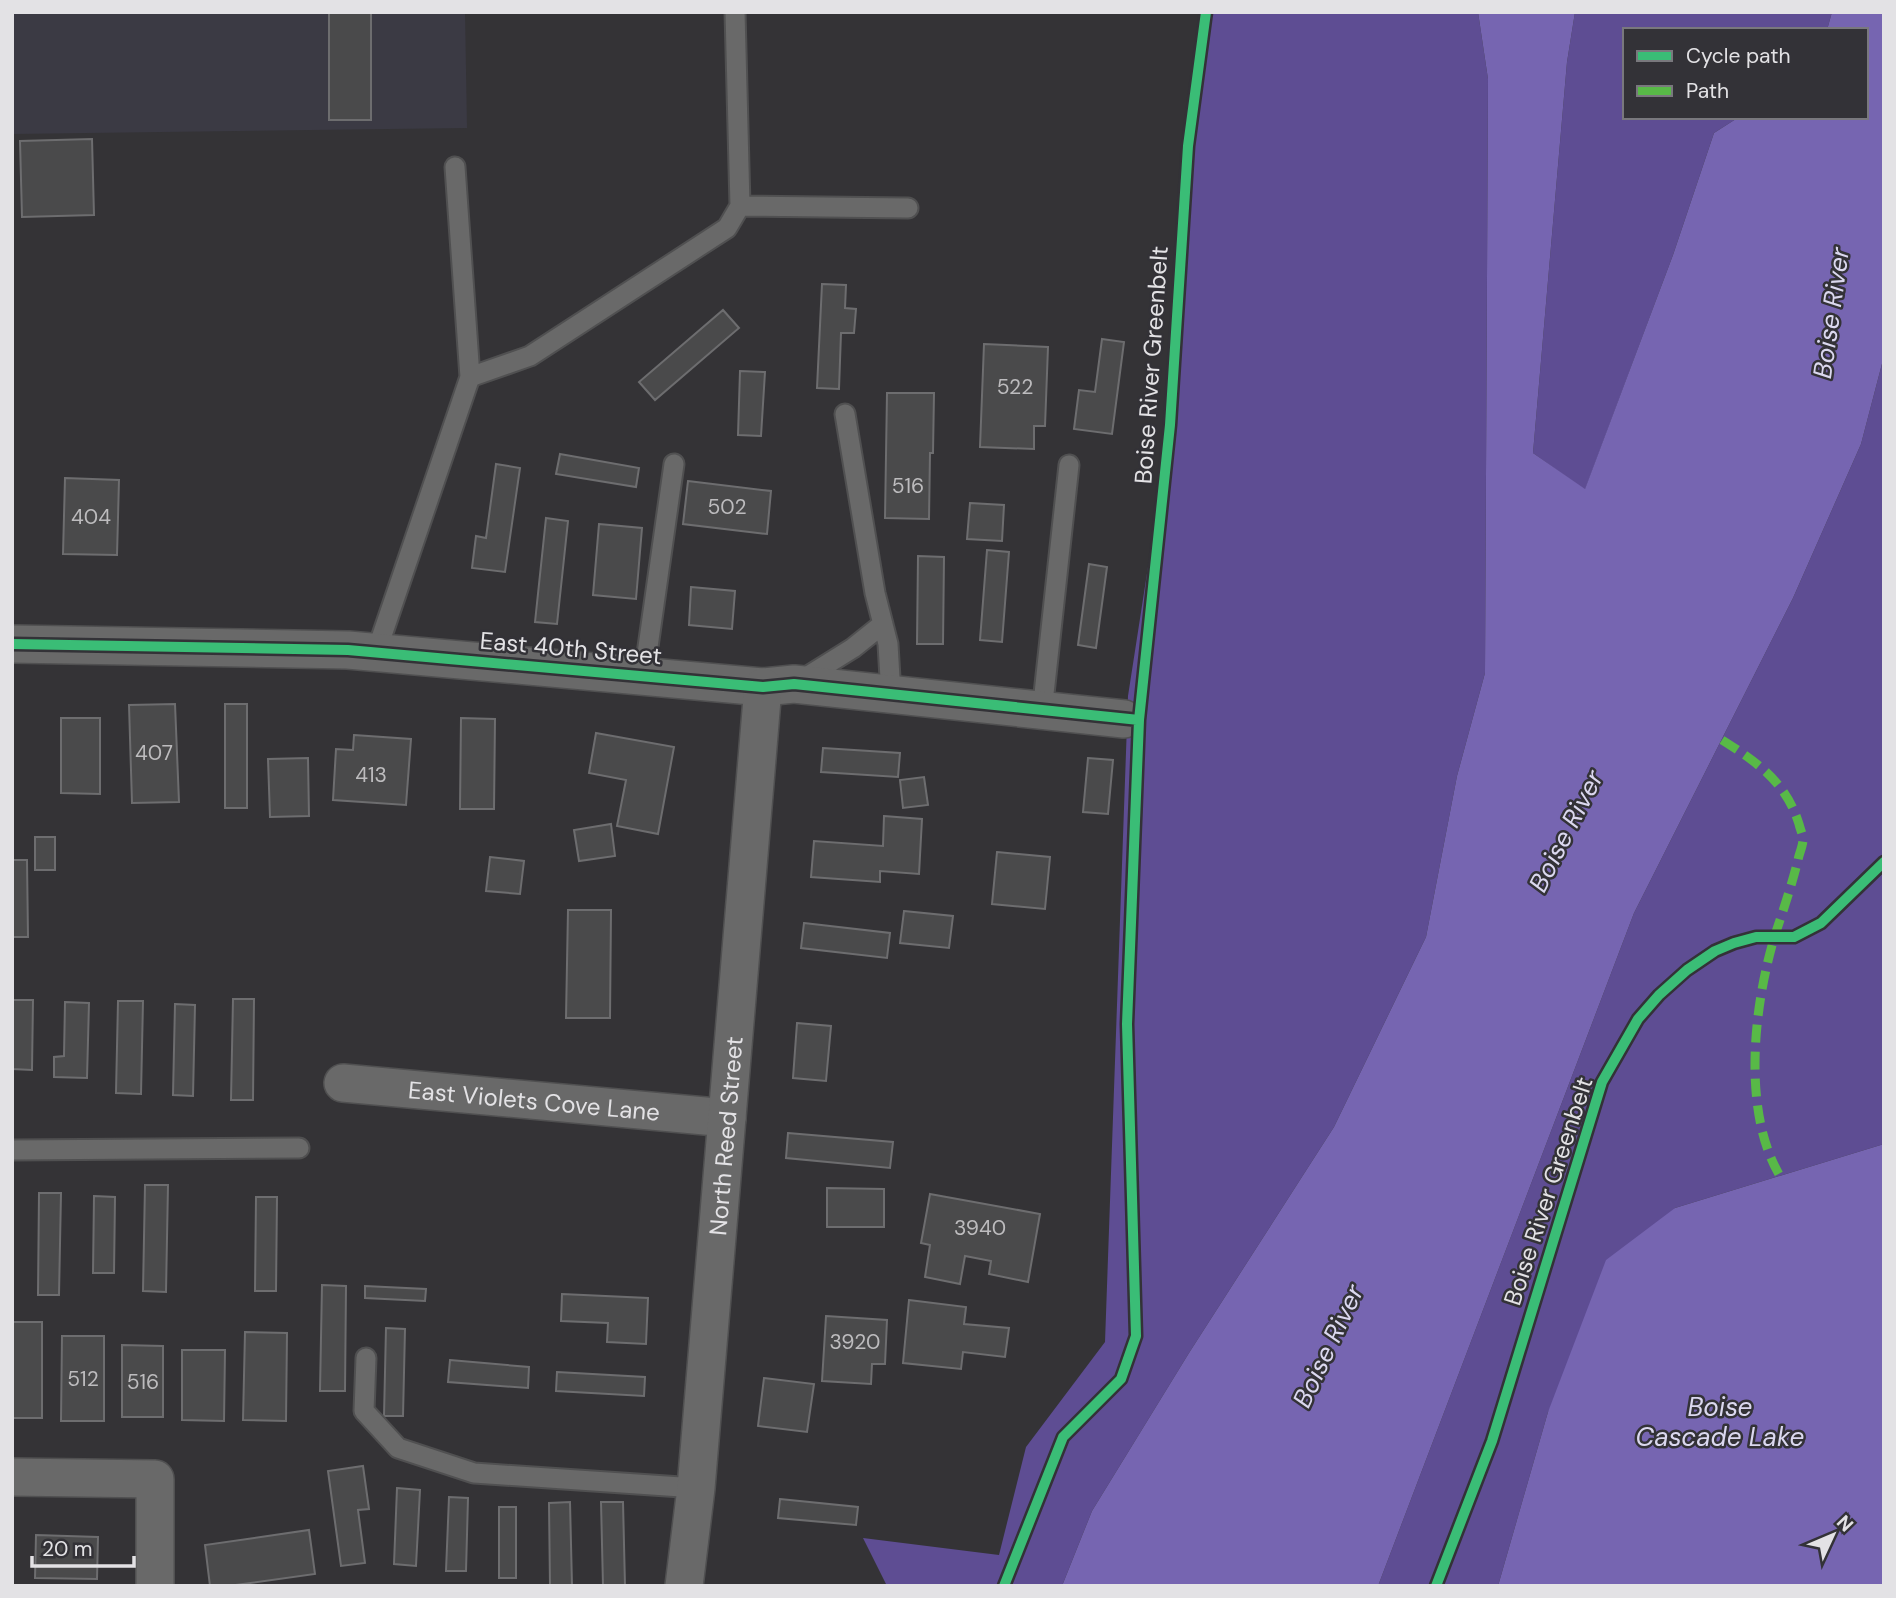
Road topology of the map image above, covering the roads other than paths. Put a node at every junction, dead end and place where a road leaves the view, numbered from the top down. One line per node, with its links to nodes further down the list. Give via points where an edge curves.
1 (735, 12): 3 (lane)
2 (455, 167): 5 (lane)
3 (740, 205): 4 (lane); 5 (lane, via 727,228 530,356)
4 (908, 208)
5 (470, 377): 11 (lane)
6 (845, 415): 9 (lane)
7 (674, 464): 12 (lane)
8 (1069, 465): 15 (lane)
9 (883, 624): 13 (lane, via 853,648); 14 (lane)
10 (12, 644): 11 (street, East 40th Street)
11 (376, 653): 12 (street, East 40th Street)
12 (644, 676): 13 (street, East 40th Street)
13 (778, 685): 14 (street, East 40th Street); 18 (street, North Reed Street)
14 (891, 695): 15 (street, East 40th Street)
15 (1042, 712): 16 (street, East 40th Street)
16 (1124, 719)
17 (343, 1083): 18 (street, East Violets Cove Lane)
18 (727, 1118): 23 (street, North Reed Street)
19 (299, 1148): 20 (lane)
20 (12, 1150)
21 (366, 1358): 23 (lane, via 364,1411 398,1448 474,1473)
22 (12, 1477): 24 (street, via 155,1479)
23 (696, 1488): 25 (street, North Reed Street)
24 (155, 1586)
25 (684, 1586)

